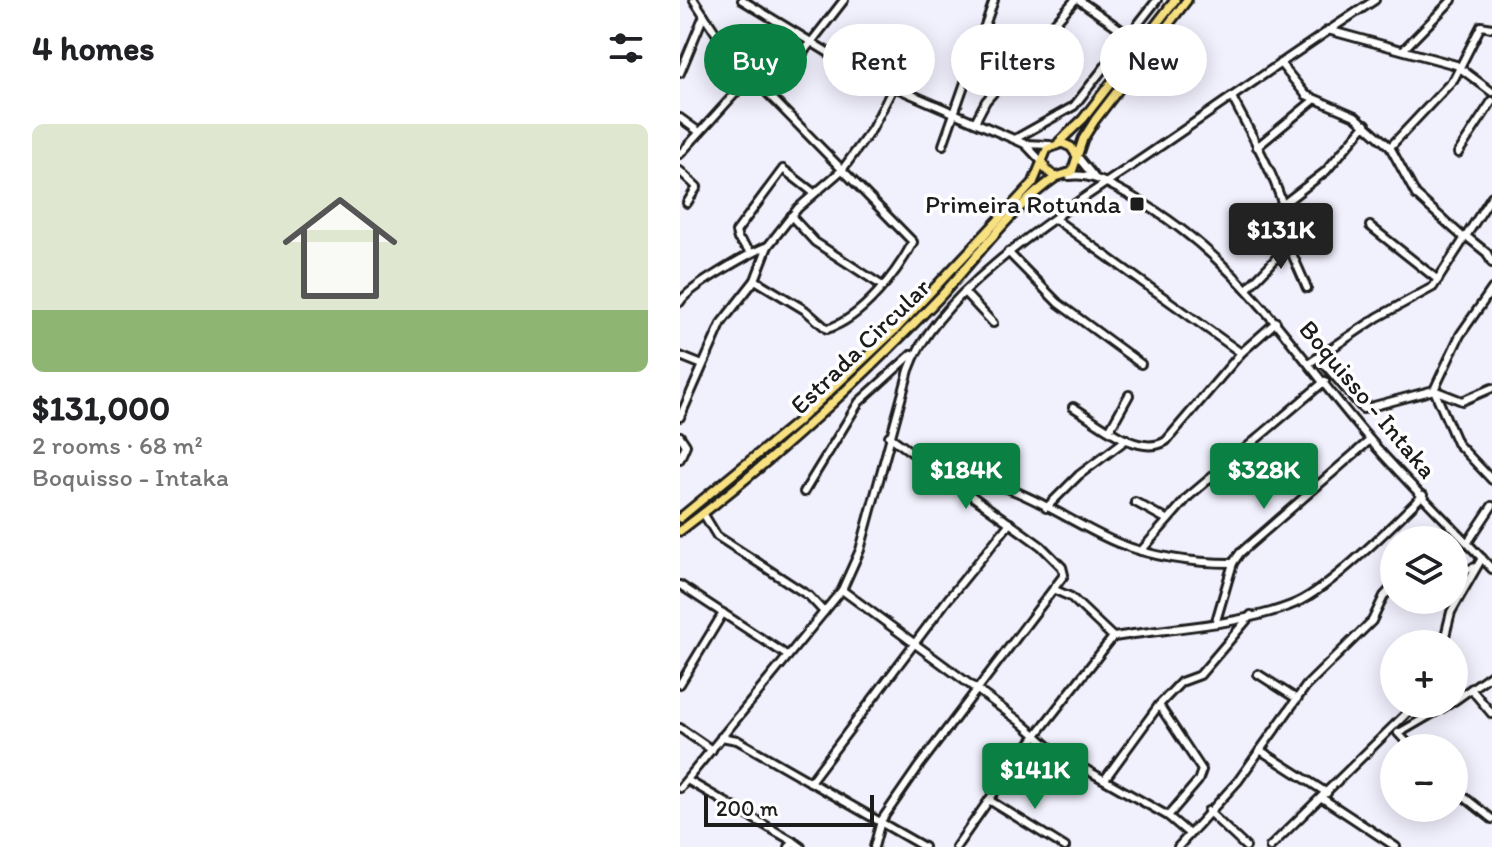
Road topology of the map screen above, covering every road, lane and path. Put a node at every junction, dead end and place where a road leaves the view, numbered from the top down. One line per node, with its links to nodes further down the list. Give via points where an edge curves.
1 (694, 0): 11 (street)
2 (742, 0): 18 (street)
3 (844, 0): 18 (street)
4 (994, 0): 35 (street)
5 (1077, 0): 13 (street); 14 (street)
6 (1157, 0): 15 (street)
7 (1175, 0): 42 (main road, via 1083,119)
8 (1187, 0): 48 (main road, via 1095,120)
9 (1375, 0): 17 (street)
10 (1452, 0): 21 (street)
11 (704, 15): 12 (street); 24 (street)
12 (710, 24)
13 (1056, 24)
14 (1112, 24)
15 (1139, 24)
16 (1492, 28): 23 (street, via 1481,26)
17 (1328, 30): 21 (street); 22 (street)
18 (809, 43): 19 (street); 20 (street)
19 (807, 46)
20 (823, 50)
21 (1403, 50): 23 (street)
22 (1280, 63): 32 (street); 33 (street)
23 (1462, 68): 26 (street); 45 (street)
24 (680, 73)
25 (1100, 73): 40 (street, via 1066,114)
26 (1492, 92)
27 (732, 96): 39 (street)
28 (771, 96): 50 (street)
29 (889, 96): 50 (street)
30 (913, 96): 35 (street)
31 (991, 96): 37 (street)
32 (1232, 97): 44 (street); 54 (street)
33 (1314, 100): 38 (street); 44 (street)
34 (1492, 101): 46 (street)
35 (954, 112): 37 (street); 43 (street)
36 (680, 118): 39 (street)
37 (975, 122): 40 (street)
38 (1366, 124): 45 (street); 58 (street, via 1326,171)
39 (698, 131): 47 (street)
40 (1015, 139): 41 (street)
41 (1025, 144): 42 (street); 49 (street)
42 (1054, 144): 48 (main road, via 1067,144); 49 (main road)
43 (943, 145)
44 (1257, 147): 58 (street)
45 (1390, 147): 62 (street, via 1416,195)
46 (1458, 153)
47 (680, 154)
48 (1077, 156): 52 (main road, via 1072,172); 53 (street)
49 (1043, 163): 52 (main road); 106 (main road, Estrada Circular, via 1033,183 895,330 796,423)
50 (842, 170): 55 (street); 70 (street, via 913,242)
51 (680, 171): 57 (street, via 697,187)
52 (1059, 177): 53 (street); 105 (main road, Estrada Circular, via 1037,192 936,301 802,431)
53 (1094, 177): 54 (street, Boquisso - Intaka)
54 (1108, 183): 60 (street); 71 (street, Boquisso - Intaka, via 1191,236)
55 (814, 193): 59 (street); 65 (street, via 783,169 737,227 738,239)
56 (1492, 196): 62 (street)
57 (687, 203)
58 (1282, 205): 63 (street)
59 (791, 216): 64 (street); 70 (street, via 815,242)
60 (1055, 219): 66 (street); 80 (street)
61 (1370, 226): 69 (street)
62 (1465, 237): 67 (street); 69 (street)
63 (1286, 240): 71 (street); 72 (street)
64 (768, 246): 65 (street); 68 (street)
65 (751, 252): 74 (street)
66 (1008, 252): 75 (street); 85 (street, via 1058,303)
67 (1492, 263)
68 (755, 280): 70 (street, via 827,329 854,314); 84 (street, via 722,322)
69 (1438, 280): 82 (street, via 1427,293 1378,317)
70 (881, 285)
71 (1248, 288): 77 (street, Boquisso - Intaka)
72 (1307, 288)
73 (1492, 289): 88 (street, via 1460,335)
74 (682, 292): 76 (street)
75 (965, 293): 78 (street); 79 (street)
76 (680, 302)
77 (1276, 322): 80 (street); 83 (street, Boquisso - Intaka)
78 (993, 323)
79 (915, 352): 94 (street); 100 (street, via 859,402)
80 (1241, 353): 95 (street, via 1166,441 1151,448)
81 (680, 356): 84 (street)
82 (1319, 358): 83 (street); 88 (street, via 1363,409)
83 (1311, 362): 86 (street, Boquisso - Intaka)
84 (700, 364): 91 (street)
85 (1141, 364)
86 (1325, 381): 96 (street, Boquisso - Intaka); 107 (street)
87 (1492, 388): 88 (street, via 1462,401)
88 (1434, 390): 99 (street, via 1457,443)
89 (1129, 395): 92 (street)
90 (1073, 407): 92 (street)
91 (680, 417)
92 (1110, 429): 95 (street)
93 (680, 436): 97 (street, via 686,445)
94 (889, 436): 98 (street); 119 (street, via 860,550)
95 (1127, 439): 104 (street)
96 (1370, 440): 101 (street, Boquisso - Intaka); 114 (street)
97 (680, 459)
98 (947, 480): 104 (street, via 1000,487); 108 (street)
99 (1492, 480)
100 (804, 492)
101 (1423, 495): 109 (street, Boquisso - Intaka); 124 (street, via 1304,598)
102 (1135, 502): 107 (street)
103 (1492, 506): 111 (street)
104 (1046, 508): 112 (street)
105 (703, 513): 110 (main road, Estrada Circular); 122 (street, via 717,536 809,596)
106 (680, 518)
107 (1166, 519): 112 (street)
108 (1010, 523): 120 (street, via 1062,567 1062,581); 128 (street)
109 (1453, 526)
110 (680, 531)
111 (1468, 542): 113 (street, Boquisso - Intaka)
112 (1141, 551): 114 (street)
113 (1482, 558): 115 (street); 116 (street, Boquisso - Intaka)
114 (1233, 563): 125 (street)
115 (1476, 567): 117 (street); 126 (street)
116 (1491, 567)
117 (1468, 569)
118 (680, 585): 123 (street)
119 (842, 590): 122 (street); 128 (street)
120 (1055, 590): 127 (street, via 1071,597); 133 (street)
121 (1380, 604): 136 (street, via 1372,621)
122 (824, 612): 129 (street)
123 (723, 613): 129 (street); 132 (street)
124 (1251, 615): 125 (street); 137 (street, via 1200,675 1181,682)
125 (1216, 621): 127 (street)
126 (1446, 630)
127 (1113, 637): 145 (street)
128 (915, 642): 133 (street); 152 (street)
129 (788, 656): 141 (street)
130 (1258, 674): 136 (street)
131 (1492, 674): 134 (street)
132 (680, 684)
133 (976, 689): 145 (street); 160 (street)
134 (1471, 689): 135 (street); 138 (street)
135 (1468, 691)
136 (1297, 699): 149 (street)
137 (1159, 705): 150 (street); 158 (street, via 1202,770)
138 (1492, 714)
139 (1406, 718): 143 (street)
140 (1422, 718): 143 (street)
141 (733, 722): 146 (street); 147 (street)
142 (680, 728): 148 (street)
143 (1397, 731): 144 (street); 154 (street)
144 (1400, 734)
145 (1037, 736): 150 (street); 155 (street)
146 (721, 737): 147 (street); 148 (street)
147 (737, 740): 152 (street)
148 (712, 750): 151 (street)
149 (1260, 750): 154 (street); 157 (street)
150 (1105, 779): 158 (street)
151 (687, 780): 153 (street); 162 (street)
152 (810, 782): 160 (street)
153 (680, 788)
154 (1324, 795): 169 (street); 170 (street)
155 (989, 800): 165 (street); 166 (street)
156 (1468, 800): 159 (street)
157 (1208, 811): 161 (street); 168 (street)
158 (1168, 816): 161 (street)
159 (1492, 819)
160 (881, 821): 163 (street); 164 (street)
161 (1188, 833): 167 (street)
162 (795, 845)
163 (874, 847)
164 (924, 847)
165 (956, 847)
166 (1065, 847)
167 (1178, 847)
168 (1246, 847)
169 (1270, 847)
170 (1396, 847)

